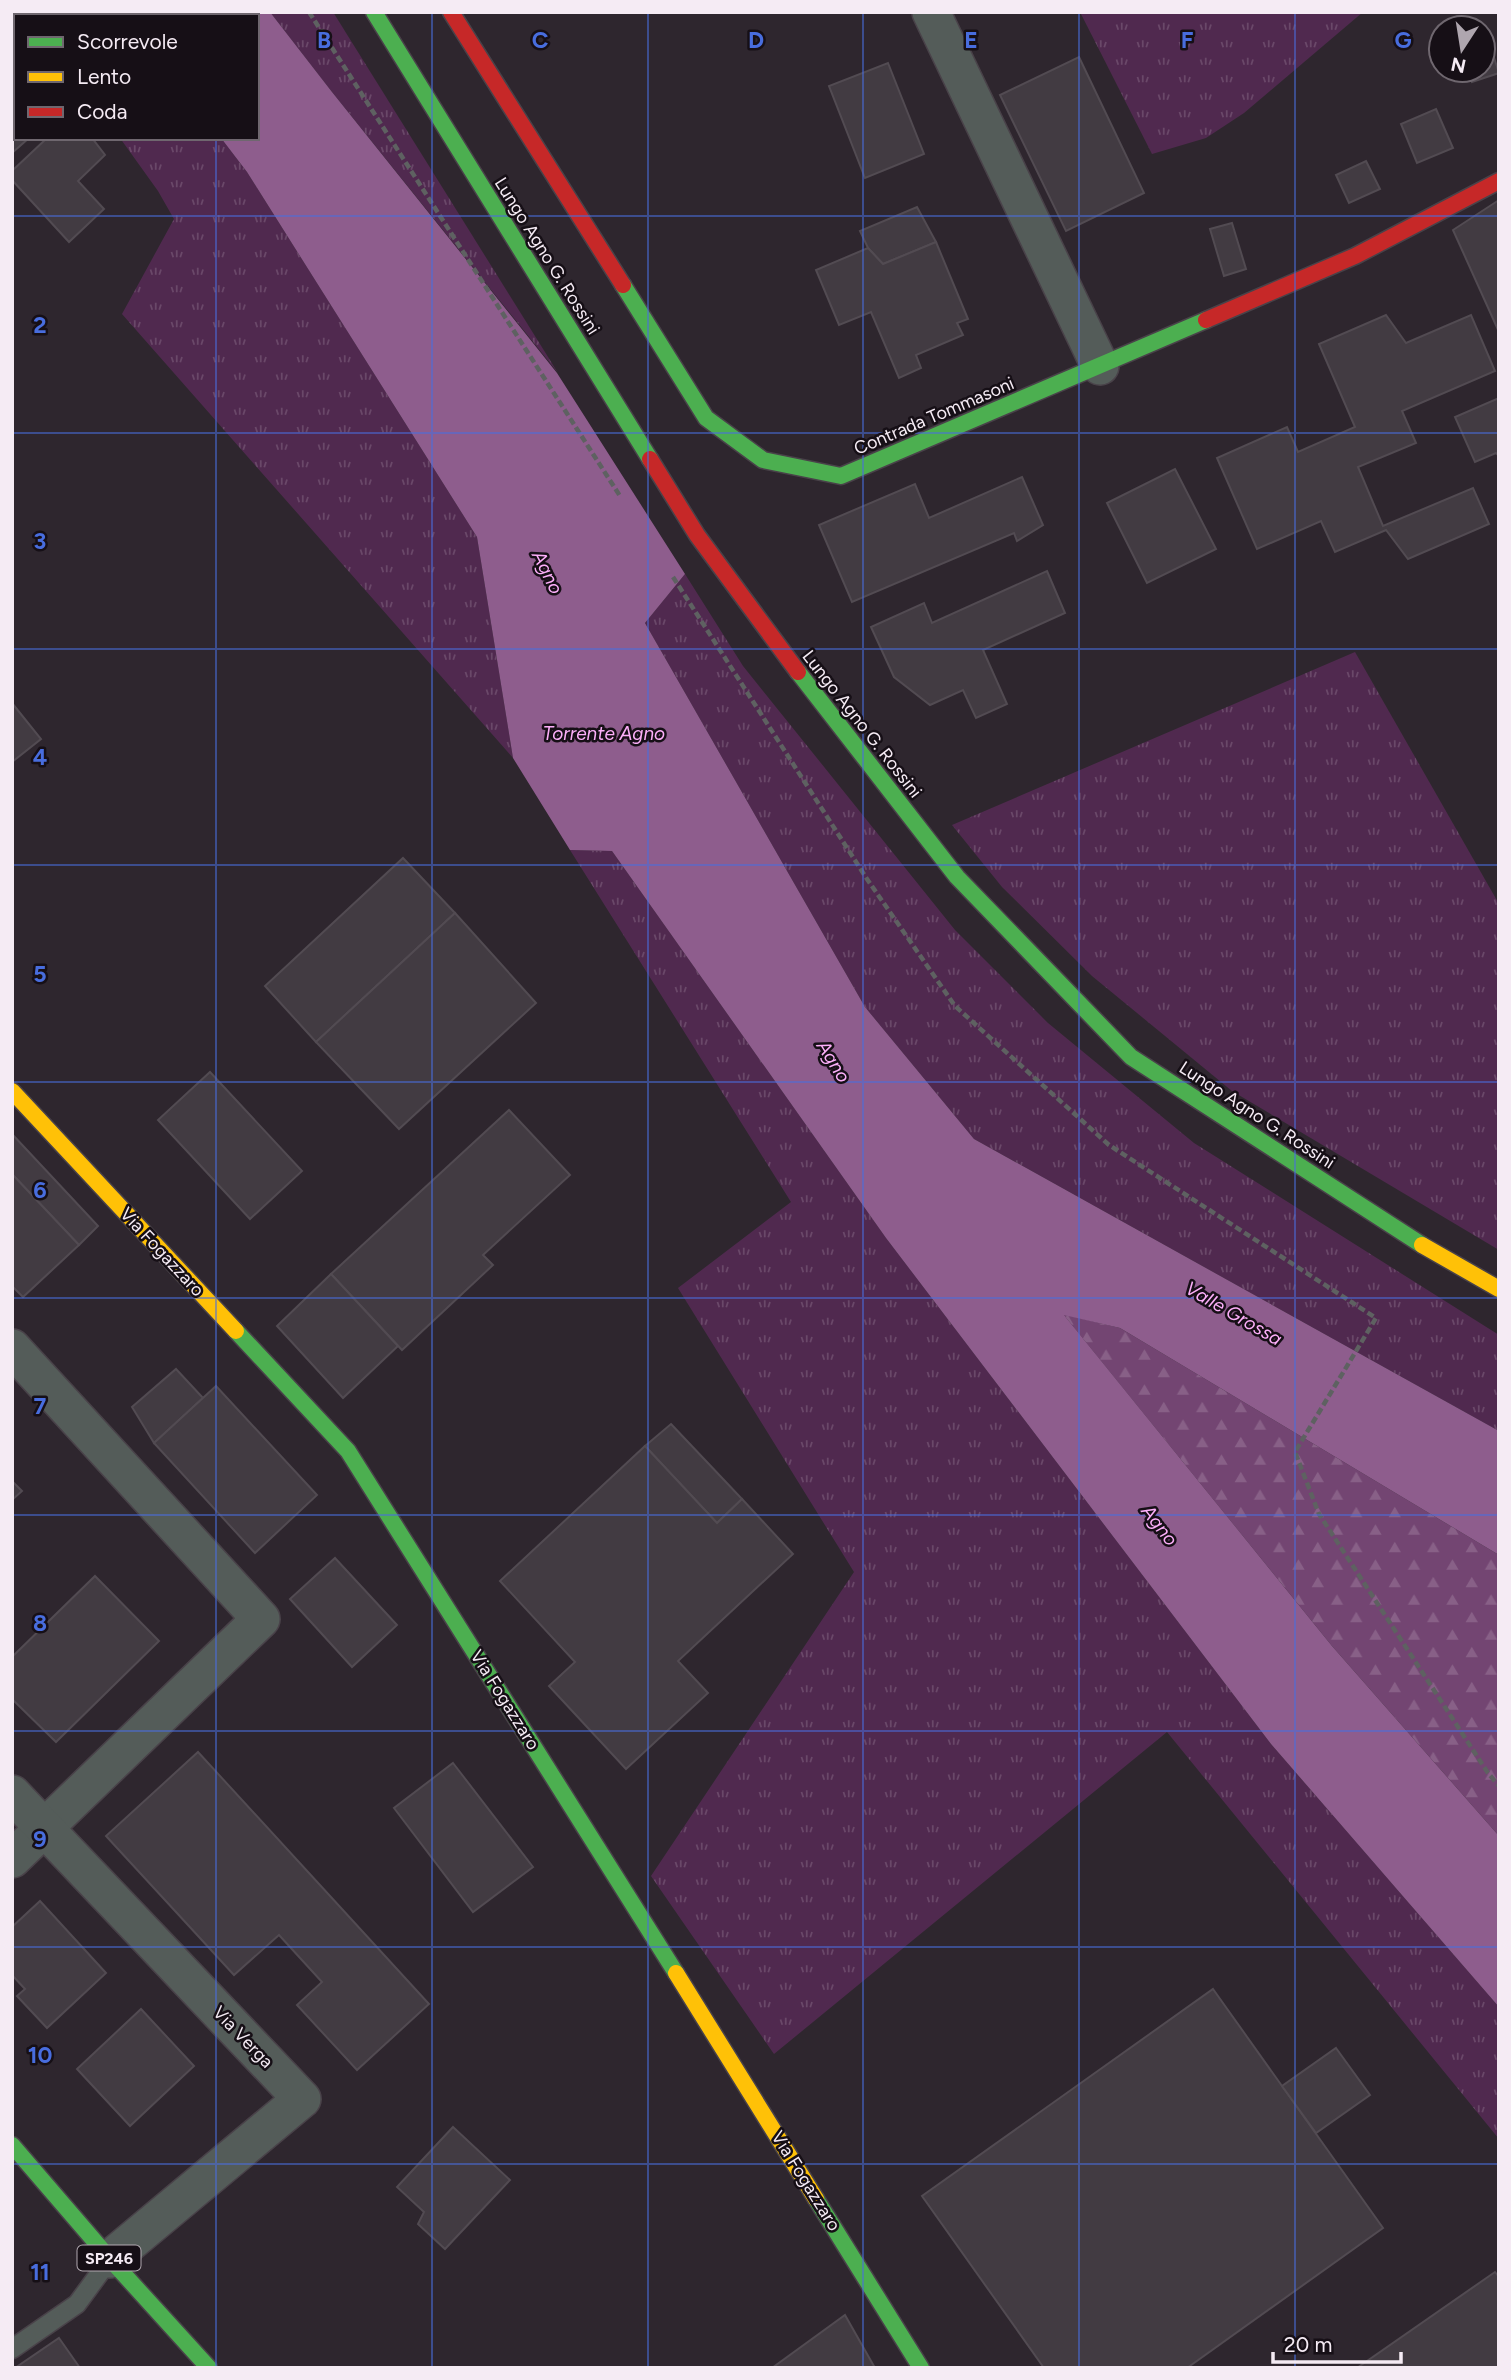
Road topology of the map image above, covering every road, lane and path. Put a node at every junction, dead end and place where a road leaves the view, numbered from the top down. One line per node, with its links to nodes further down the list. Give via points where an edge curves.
1 (309, 12): 7 (path)
2 (374, 12): 10 (street, Lungo Agno G. Rossini, via 697,535 957,877 1131,1057 1420,1244)
3 (451, 12): 6 (street, Contrada Tommasoni, via 706,418 764,460 841,476)
4 (931, 12): 6 (street)
5 (1499, 181): 6 (street, Contrada Tommasoni, via 1355,256)
6 (1100, 366)
7 (621, 497)
8 (666, 566): 12 (path, via 867,879 955,1006 1109,1145 1376,1318 1295,1452 1319,1514)
9 (12, 1090): 20 (street, Via Fogazzaro, via 348,1451)
10 (1499, 1289)
11 (12, 1348): 14 (street, via 261,1619)
12 (1499, 1786)
13 (12, 1794): 14 (street, Via Verga)
14 (44, 1829): 15 (street); 17 (street, Via Verga, via 302,2099)
15 (12, 1859)
16 (12, 2145): 17 (street, SP246)
17 (110, 2259): 18 (lane, via 77,2304); 19 (street, SP246)
18 (12, 2350)
19 (209, 2368)
20 (922, 2368)

